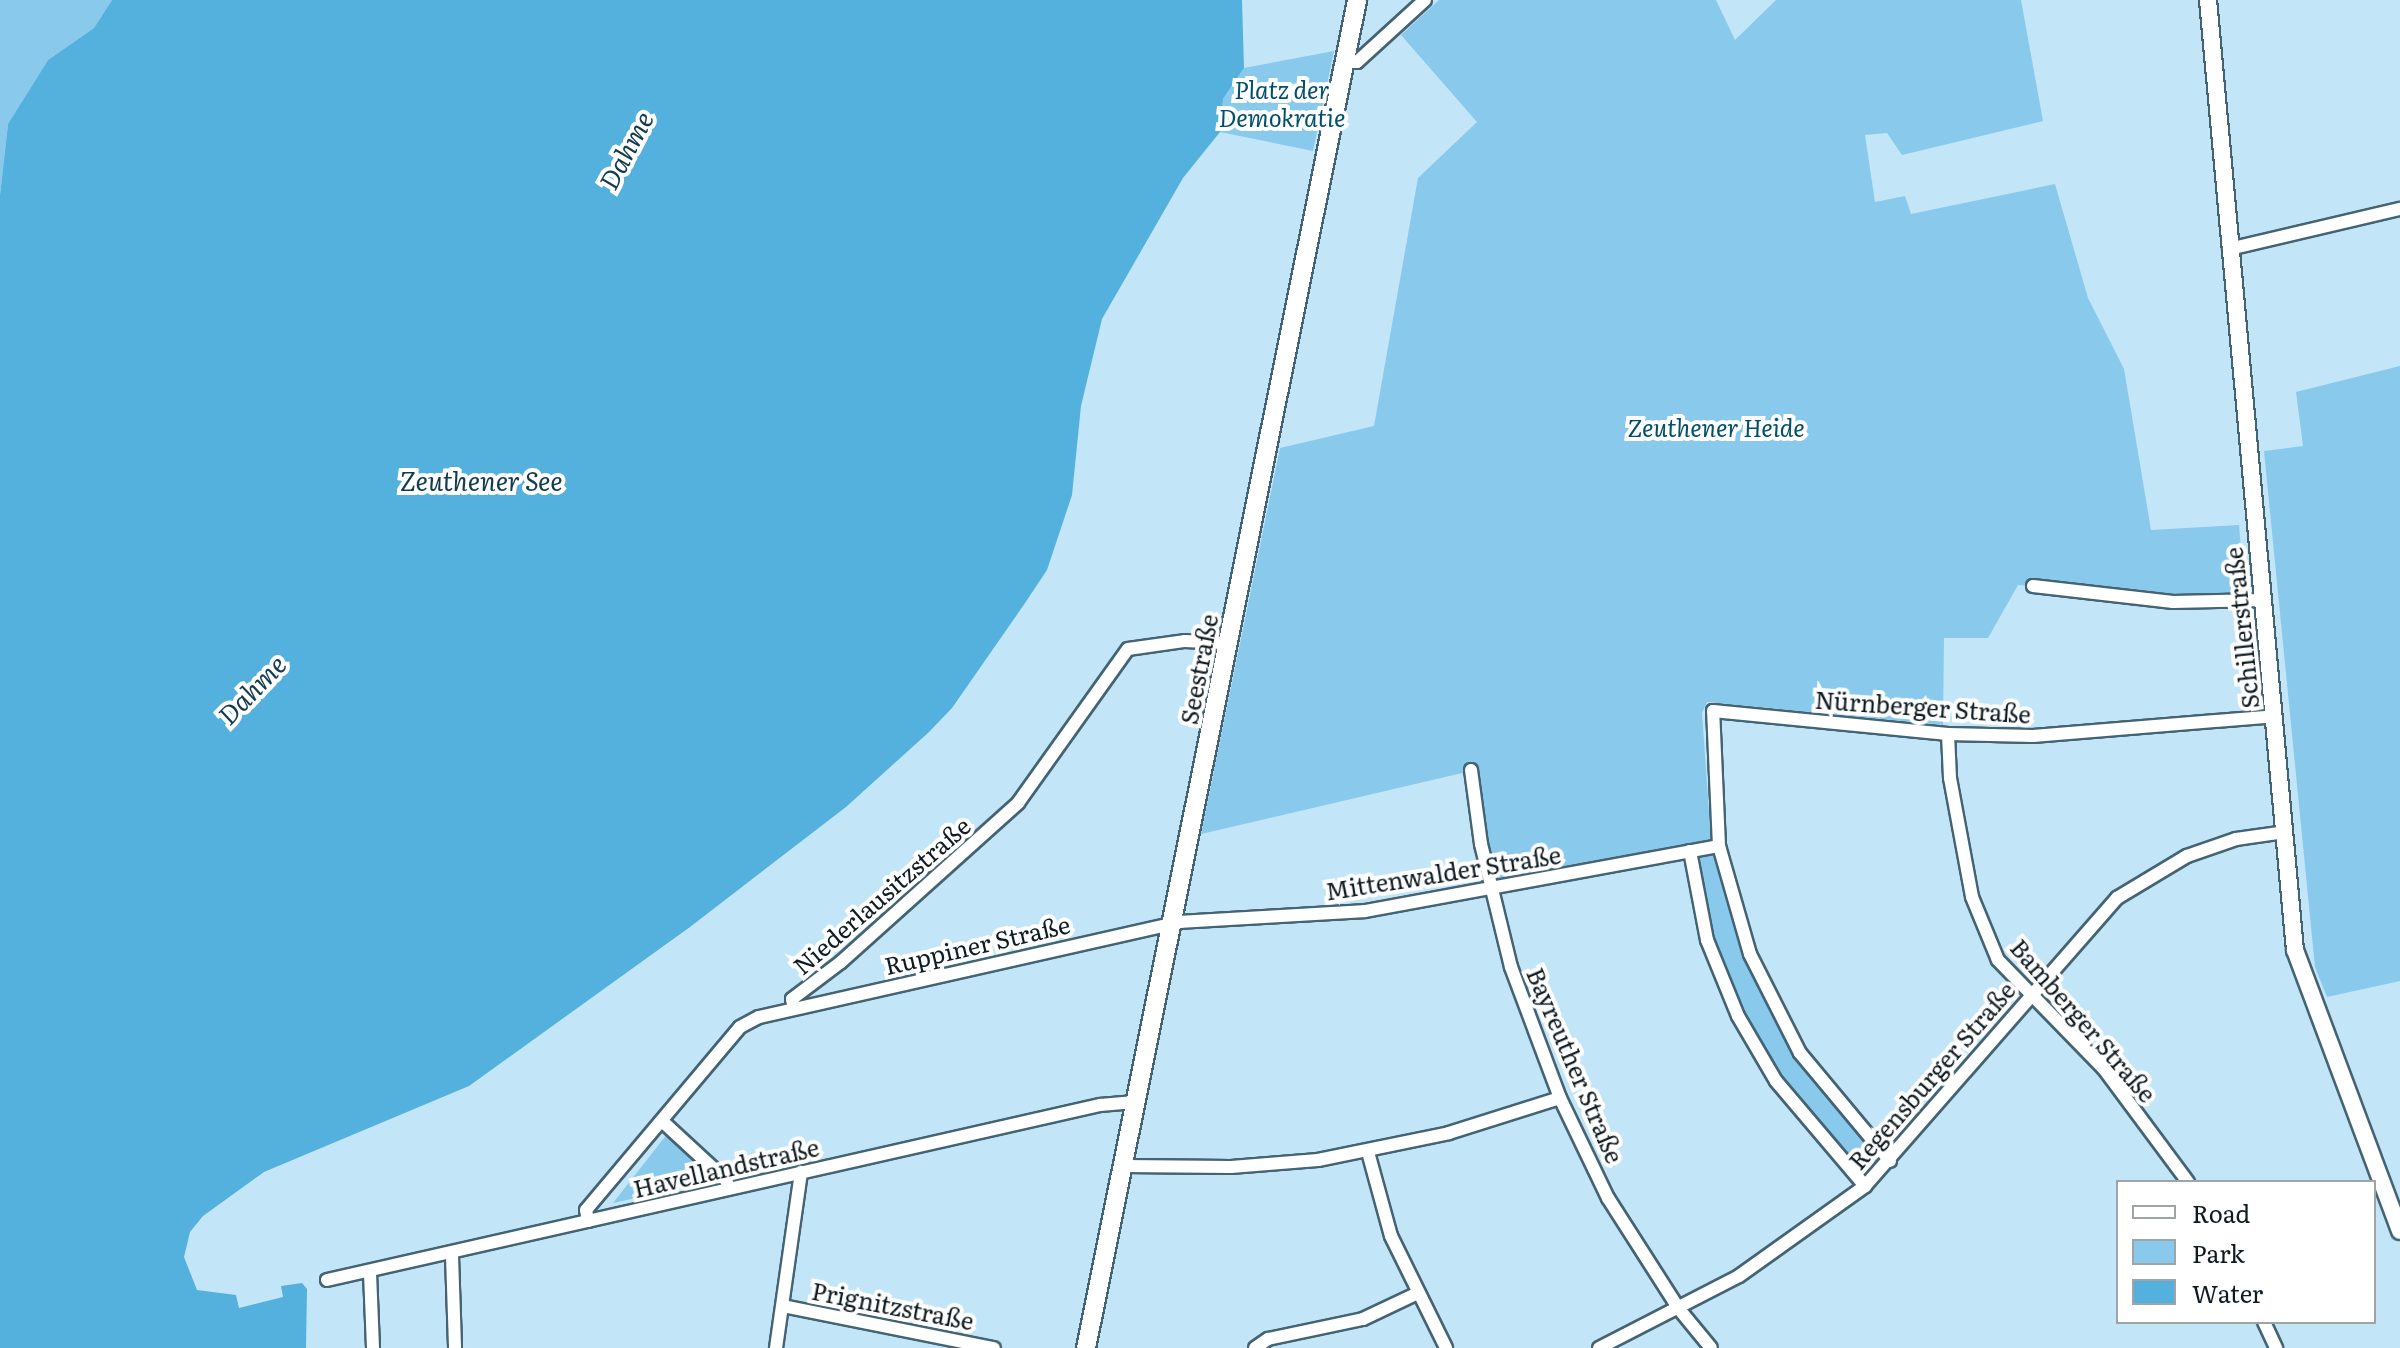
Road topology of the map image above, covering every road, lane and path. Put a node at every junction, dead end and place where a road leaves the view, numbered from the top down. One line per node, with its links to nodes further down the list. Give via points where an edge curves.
1 (1357, 0): 4 (main road, Seestraße)
2 (1425, 0): 4 (street, via 1357,62)
3 (2208, 0): 6 (street, Schillerstraße)
4 (1345, 62): 9 (main road, Seestraße)
5 (2400, 209): 6 (street)
6 (2229, 249): 8 (street, Schillerstraße)
7 (2033, 586): 8 (street, via 2180,602)
8 (2263, 600): 10 (street, Schillerstraße)
9 (1227, 643): 17 (main road, Seestraße); 19 (street, Niederlausitzstraße, via 1185,641 1128,649 1018,803 841,962 792,999)
10 (2274, 716): 11 (street, Nürnberger Straße, via 2097,734); 13 (street, Schillerstraße)
11 (1948, 734): 14 (street, Nürnberger Straße, via 1713,711); 18 (street, Bamberger Straße, via 1950,778 1972,897 1998,960)
12 (1471, 770): 16 (street, Bayreuther Straße)
13 (2285, 832): 18 (street, Regensburger Straße, via 2209,848 2144,879 2099,916); 31 (street, Schillerstraße, via 2295,950)
14 (1719, 846): 15 (street, Mittenwalder Straße); 24 (street, via 1750,954 1782,1022 1827,1090)
15 (1690, 851): 16 (street, Mittenwalder Straße); 28 (street, via 1707,940 1738,1016 1776,1081)
16 (1491, 887): 17 (street, Mittenwalder Straße, via 1365,911); 20 (street, Bayreuther Straße, via 1513,975)
17 (1171, 924): 19 (street, Ruppiner Straße); 21 (main road, Seestraße)
18 (2029, 997): 24 (street, Regensburger Straße); 27 (street, Bamberger Straße, via 2104,1069)
19 (794, 1008): 22 (street, Niederlausitzstraße, via 740,1027)
20 (1560, 1098): 23 (street); 37 (street, Bayreuther Straße, via 1608,1198)
21 (1135, 1102): 25 (main road, Seestraße); 26 (street, Havellandstraße, via 1120,1101)
22 (662, 1121): 29 (street); 30 (street, Niederlausitzstraße, via 586,1210)
23 (1368, 1152): 25 (street, via 1274,1165); 35 (street, via 1391,1236)
24 (1890, 1161): 28 (street, Regensburger Straße)
25 (1123, 1166): 43 (main road, Seestraße)
26 (801, 1172): 29 (street, Havellandstraße); 36 (street)
27 (2187, 1180)
28 (1865, 1186): 37 (street, Regensburger Straße, via 1764,1259)
29 (729, 1188): 30 (street, Havellandstraße)
30 (588, 1221): 32 (street, Havellandstraße)
31 (2400, 1231)
32 (452, 1256): 33 (street, Havellandstraße); 40 (street)
33 (370, 1273): 34 (street, Havellandstraße); 39 (street)
34 (327, 1280)
35 (1418, 1293): 44 (street, via 1363,1319 1268,1339); 45 (street)
36 (783, 1306): 41 (street); 42 (street, Prignitzstraße)
37 (1679, 1309): 46 (street, Regensburger Straße); 47 (street, Bayreuther Straße)
38 (2265, 1324): 48 (street)
39 (373, 1348)
40 (455, 1348)
41 (776, 1348)
42 (994, 1348)
43 (1086, 1348)
44 (1255, 1348)
45 (1446, 1348)
46 (1599, 1348)
47 (1711, 1348)
48 (2276, 1348)

